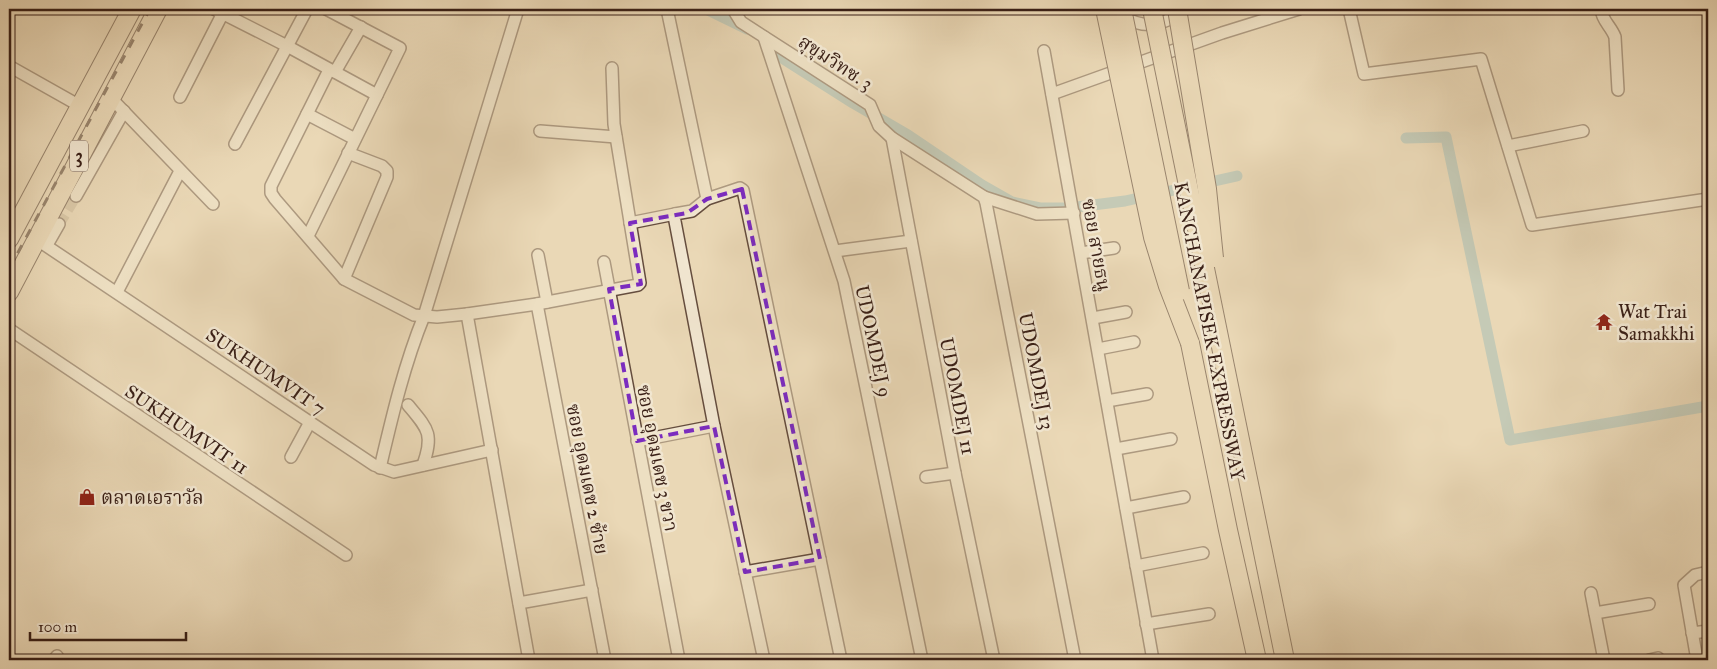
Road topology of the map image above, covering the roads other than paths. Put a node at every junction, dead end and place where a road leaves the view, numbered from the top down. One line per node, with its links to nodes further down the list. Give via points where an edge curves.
1 (307, 9): 20 (street)
2 (326, 9): 18 (street)
3 (518, 9): 67 (street)
4 (667, 9): 44 (street)
5 (733, 9): 19 (street, สุขุมวิทซ. 3, via 739,21)
6 (1105, 9): 72 (highway, bridge, via 1153,237)
7 (1112, 9): 11 (street, via 1134,23 1146,25 1166,21)
8 (1122, 9): 72 (highway, KANCHANAPISEK EXPRESSWAY, bridge)
9 (1152, 9): 70 (highway, KANCHANAPISEK EXPRESSWAY, bridge)
10 (1177, 9): 70 (highway, bridge, via 1207,189)
11 (1184, 9)
12 (1299, 9): 26 (street)
13 (1349, 9): 39 (street, via 1364,74 1481,59)
14 (1601, 9): 25 (street, via 1602,18 1615,37)
15 (131, 10): 17 (highway); 30 (highway, 3)
16 (220, 10): 20 (street); 29 (street)
17 (154, 15): 28 (highway, 3)
18 (361, 27): 24 (street); 27 (street, via 400,48)
19 (765, 40): 36 (street, สุขุมวิทซ. 3, via 870,105 879,126); 56 (street, UDOMDEJ 9)
20 (287, 46): 24 (street); 38 (street)
21 (1044, 51): 26 (street, ซอย สายธนู)
22 (9, 66): 30 (street)
23 (612, 68): 35 (street)
24 (332, 71): 27 (street); 32 (street)
25 (1618, 90)
26 (1052, 94): 47 (street, ซอย สายธนู)
27 (377, 95): 37 (street)
28 (110, 97): 31 (street); 54 (highway, 3)
29 (180, 97)
30 (80, 106): 52 (highway, 3)
31 (124, 112): 41 (street); 42 (street)
32 (307, 114): 37 (street); 51 (street, via 271,186 271,192)
33 (540, 131): 35 (street)
34 (1583, 131): 39 (street)
35 (616, 137): 49 (street)
36 (892, 138): 43 (street); 53 (street, UDOMDEJ 11)
37 (355, 139): 40 (street)
38 (235, 144)
39 (1508, 146): 45 (street, via 1532,225)
40 (348, 153): 51 (street); 60 (street, via 382,166 387,177)
41 (180, 171): 46 (street); 63 (street)
42 (76, 196)
43 (984, 197): 47 (street, via 1037,214); 112 (street, UDOMDEJ 13)
44 (707, 199): 48 (street, via 692,212); 92 (street, via 740,188 743,190)
45 (1708, 199)
46 (213, 204)
47 (1074, 213): 57 (street, ซอย สายธนู)
48 (675, 214): 49 (street); 78 (street)
49 (630, 223): 61 (street, via 640,283)
50 (59, 224): 54 (street)
51 (308, 236): 60 (street)
52 (9, 239)
53 (910, 241): 56 (street); 86 (street, UDOMDEJ 11)
54 (42, 242): 62 (highway, 3); 63 (street, SUKHUMVIT 7)
55 (1114, 248): 57 (street)
56 (835, 251): 110 (street, UDOMDEJ 9, via 844,281)
57 (1081, 253): 68 (street, ซอย สายธนู)
58 (538, 255): 64 (street, ซอย อุดมเดช 2 ซ้าย)
59 (604, 262): 61 (street, ซอย อุดมเดช 3 ขวา)
60 (344, 278): 67 (street, via 414,315)
61 (609, 290): 64 (street); 80 (street, ซอย อุดมเดช 3 ขวา)
62 (9, 292)
63 (117, 292): 77 (street, SUKHUMVIT 7)
64 (542, 303): 66 (street); 96 (street, ซอย อุดมเดช 2 ซ้าย)
65 (1126, 312): 68 (street)
66 (468, 314): 67 (street); 82 (street)
67 (424, 316): 85 (street, via 400,387)
68 (1093, 318): 73 (street, ซอย สายธนู)
69 (9, 329): 91 (street, SUKHUMVIT 11)
70 (1220, 335): 115 (highway, KANCHANAPISEK EXPRESSWAY, bridge)
71 (1134, 342): 73 (street)
72 (1190, 343): 114 (highway, KANCHANAPISEK EXPRESSWAY)
73 (1098, 349): 75 (street, ซอย สายธนู)
74 (1148, 394): 75 (street)
75 (1107, 401): 81 (street, ซอย สายธนู)
76 (408, 405): 84 (street, via 427,430 429,448)
77 (310, 422): 83 (street); 85 (street, SUKHUMVIT 7)
78 (714, 426): 80 (street); 94 (street)
79 (1171, 439): 81 (street)
80 (637, 441): 107 (street, ซอย อุดมเดช 3 ขวา)
81 (1116, 449): 89 (street, ซอย สายธนู)
82 (492, 450): 84 (street, SUKHUMVIT 7); 98 (street)
83 (291, 457)
84 (423, 466): 85 (street, SUKHUMVIT 7, via 394,472)
85 (380, 468)
86 (955, 473): 87 (street); 111 (street, UDOMDEJ 11)
87 (926, 477)
88 (1184, 497): 89 (street)
89 (1126, 508): 93 (street, ซอย สายธนู)
90 (1203, 553): 93 (street)
91 (346, 555)
92 (820, 560): 94 (street); 109 (street)
93 (1136, 566): 102 (street, ซอย สายธนู)
94 (745, 572): 108 (street)
95 (1708, 572): 104 (street, via 1695,575 1684,585)
96 (592, 590): 98 (street); 106 (street, ซอย อุดมเดช 2 ซ้าย)
97 (1591, 592): 100 (street)
98 (519, 603): 105 (street)
99 (1649, 604): 100 (street)
100 (1595, 613): 116 (street)
101 (1209, 614): 102 (street)
102 (1146, 624): 113 (street, ซอย สายธนู)
103 (1708, 631): 104 (street)
104 (1692, 633): 117 (street)
105 (529, 660)
106 (605, 660)
107 (679, 660)
108 (764, 660)
109 (841, 660)
110 (922, 660)
111 (994, 660)
112 (1075, 660)
113 (1153, 660)
114 (1258, 660)
115 (1285, 660)
116 (1604, 660)
117 (1697, 660)

